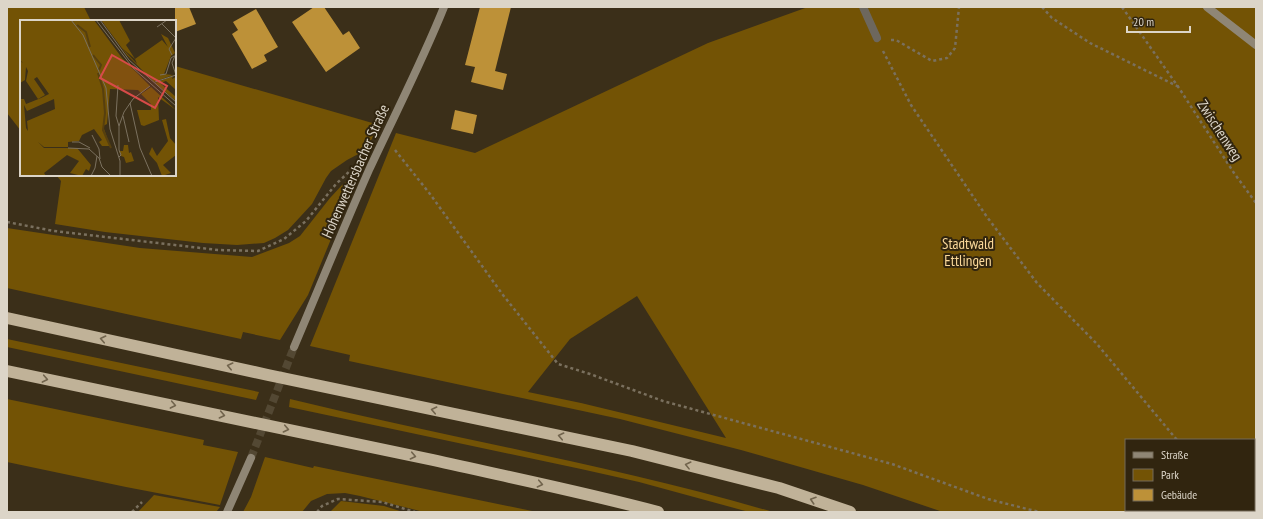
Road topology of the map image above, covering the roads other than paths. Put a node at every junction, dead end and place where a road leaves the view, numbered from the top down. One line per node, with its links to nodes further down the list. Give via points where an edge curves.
1 (444, 7): 7 (street, Hohenwettersbacher Straße, via 384,137)
2 (863, 7): 4 (street)
3 (1207, 7): 5 (street)
4 (877, 38)
5 (1256, 45)
6 (7, 318): 12 (highway, one-way to 6, via 779,488 632,451)
7 (294, 347)
8 (7, 371): 11 (highway, one-way to 11, via 371,447)
9 (251, 458): 10 (street)
10 (227, 512)
11 (658, 512)
12 (850, 512)

